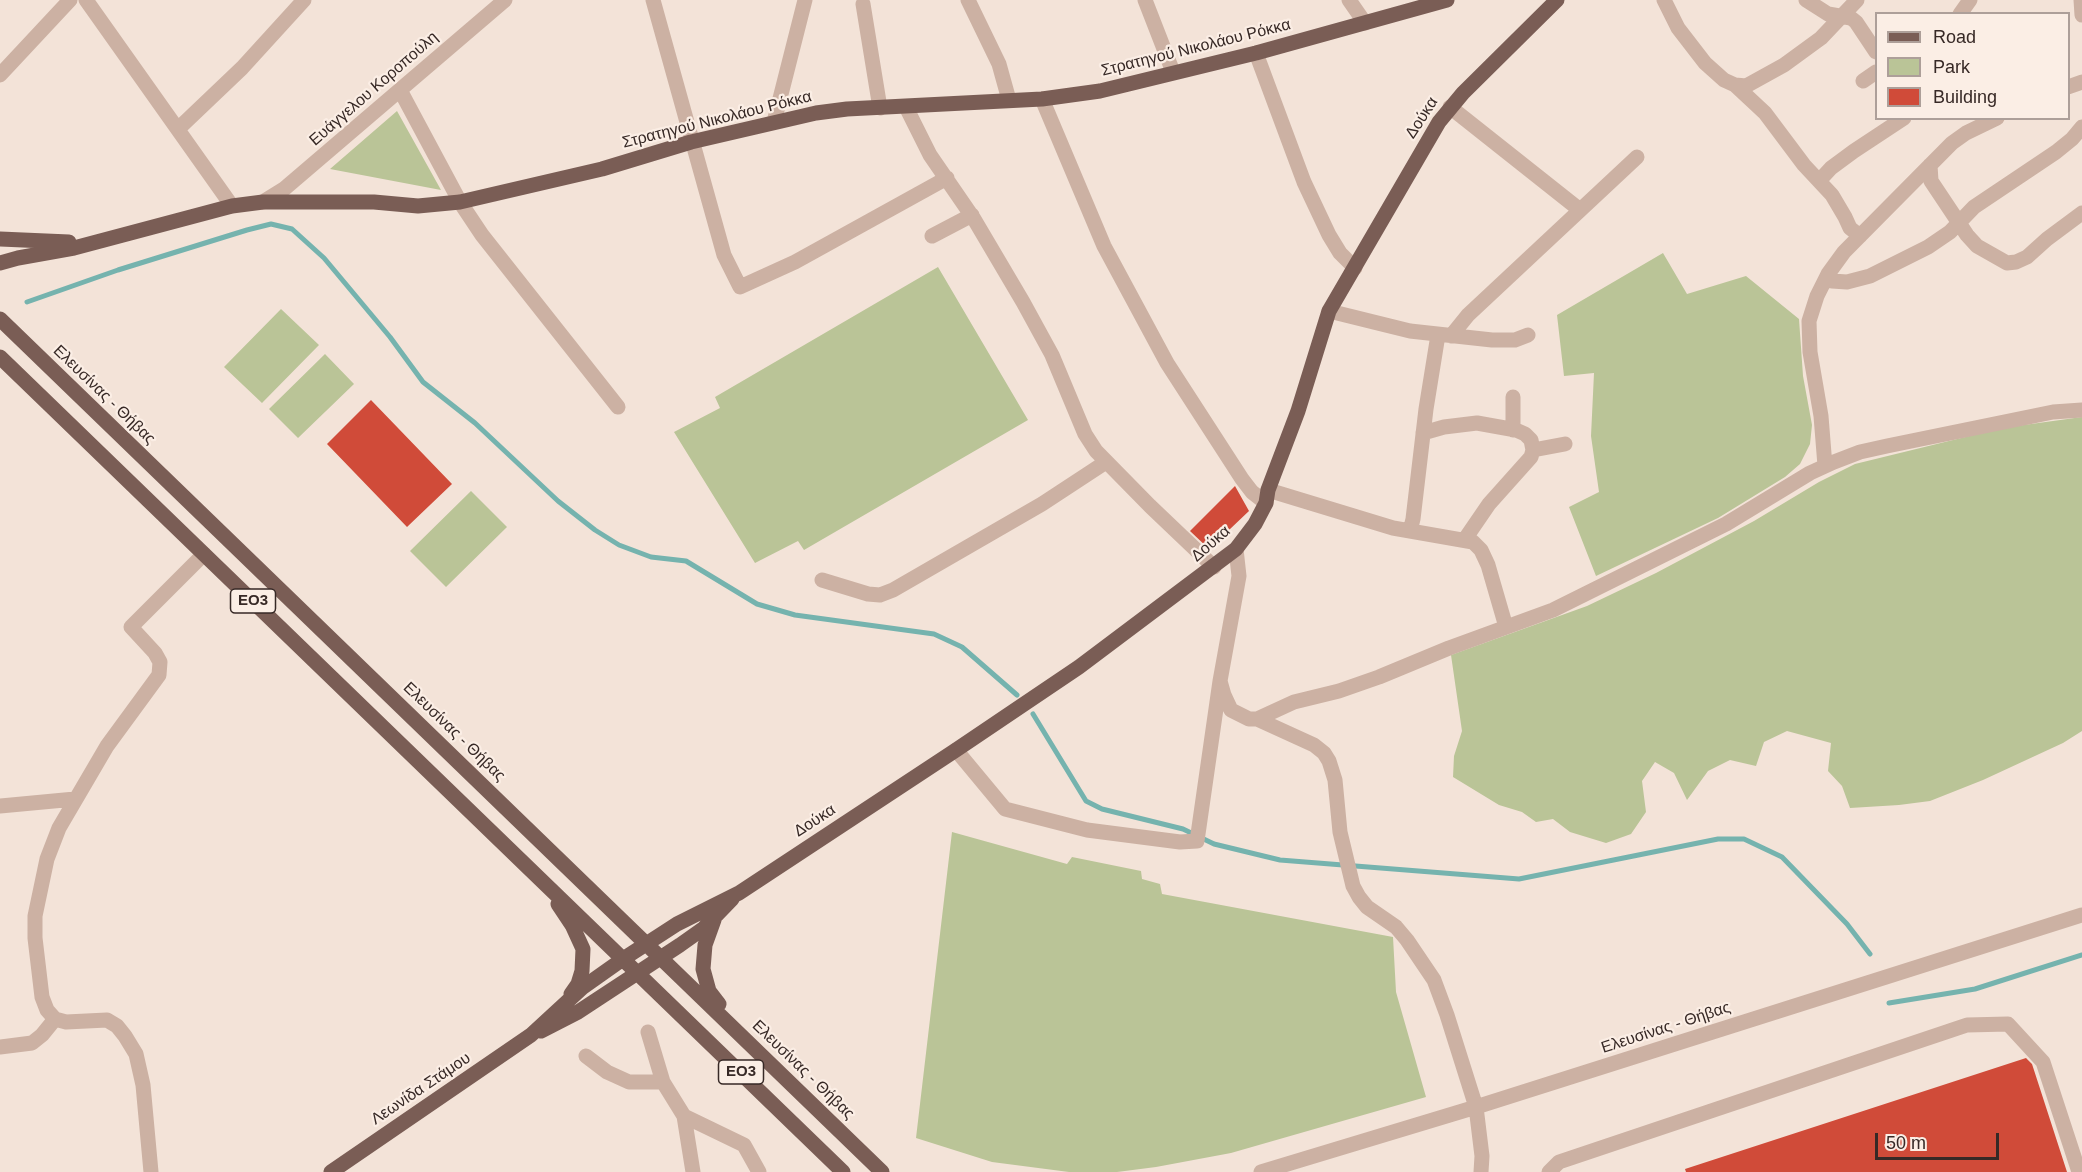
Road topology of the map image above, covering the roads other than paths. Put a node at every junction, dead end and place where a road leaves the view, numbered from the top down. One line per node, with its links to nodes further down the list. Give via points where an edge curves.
1 (70, 0): 24 (street)
2 (86, 0): 37 (street)
3 (304, 0): 37 (street, via 242,68)
4 (653, 0): 38 (street)
5 (805, 0): 35 (street)
6 (968, 0): 29 (street, via 999,64)
7 (1144, 0): 22 (street)
8 (1349, 0): 19 (street)
9 (1447, 0): 19 (main road, Στρατηγού Νικολάου Ρόκκα)
10 (1557, 0): 31 (main road, Δούκα)
11 (1664, 0): 26 (street, via 1698,55 1724,80)
12 (1806, 0): 18 (street, via 1828,14)
13 (1857, 0): 18 (street)
14 (2081, 0): 17 (street)
15 (496, 3): 27 (street, Ευάγγελου Κοροπούλη)
16 (863, 4): 32 (street)
17 (2082, 15)
18 (1842, 16): 20 (street, via 1856,22); 26 (street, via 1821,38 1784,65 1746,86)
19 (1365, 23): 21 (main road, Στρατηγού Νικολάου Ρόκκα)
20 (1875, 50)
21 (1256, 53): 22 (main road, Στρατηγού Νικολάου Ρόκκα); 55 (street, via 1304,182 1335,244)
22 (1173, 72): 28 (main road, Στρατηγού Νικολάου Ρόκκα, via 1100,91)
23 (1875, 73): 25 (street)
24 (0, 75)
25 (1863, 81)
26 (1735, 85): 42 (street, via 1764,113)
27 (400, 90): 43 (street, Ευάγγελου Κοροπούλη, via 284,189); 44 (street)
28 (1042, 99): 29 (main road, Στρατηγού Νικολάου Ρόκκα); 71 (street, via 1104,246 1167,363 1252,492)
29 (1009, 100): 30 (main road, Στρατηγού Νικολάου Ρόκκα)
30 (906, 107): 32 (main road, Στρατηγού Νικολάου Ρόκκα); 41 (street, via 930,155)
31 (1450, 107): 46 (street); 55 (main road, Δούκα)
32 (880, 108): 35 (main road, Στρατηγού Νικολάου Ρόκκα, via 816,113)
33 (1901, 120): 42 (street, via 1831,168)
34 (1993, 120): 40 (street, via 1952,143)
35 (774, 122): 38 (main road, Στρατηγού Νικολάου Ρόκκα)
36 (2082, 127): 49 (street, via 2056,152 1974,207)
37 (178, 129): 45 (street)
38 (691, 142): 41 (street, via 724,255 740,287 795,262); 44 (main road, Στρατηγού Νικολάου Ρόκκα, via 602,169)
39 (1637, 157): 46 (street)
40 (1930, 165): 49 (street, via 1931,181); 51 (street)
41 (947, 178): 48 (street)
42 (1819, 181): 51 (street, via 1832,195 1850,228)
43 (263, 202): 44 (main road, Στρατηγού Νικολάου Ρόκκα, via 418,206); 45 (main road, Στρατηγού Νικολάου Ρόκκα)
44 (460, 202): 63 (street)
45 (232, 206): 53 (main road, Στρατηγού Νικολάου Ρόκκα)
46 (1580, 210): 59 (street)
47 (2082, 213): 49 (street, via 2027,257 2007,263 1977,246)
48 (972, 215): 50 (street); 69 (street, via 1052,355 1085,434)
49 (1959, 223): 56 (street, via 1928,247 1870,276 1847,282)
50 (932, 236)
51 (1860, 236): 56 (street)
52 (0, 239): 53 (main road, Στρατηγού Νικολάου Ρόκκα)
53 (102, 240): 54 (main road, Στρατηγού Νικολάου Ρόκκα)
54 (0, 263)
55 (1355, 268): 57 (main road, Δούκα)
56 (1826, 278): 70 (street, via 1809,321)
57 (1329, 311): 59 (street, via 1410,331); 71 (main road, Δούκα)
58 (0, 319): 88 (main road, Ελευσίνας - Θήβας / ΕΟ3)
59 (1444, 335): 60 (street, via 1515,340); 66 (street)
60 (1528, 335)
61 (0, 357): 75 (main road, ΕΟ3)
62 (1513, 397): 65 (street)
63 (618, 407)
64 (2082, 410): 70 (street, via 2053,412 1887,446)
65 (1513, 429): 66 (street, via 1477,423); 68 (street, via 1531,440)
66 (1423, 434): 72 (street)
67 (1565, 444): 68 (street)
68 (1533, 450): 73 (street)
69 (1106, 462): 76 (street); 77 (street, via 1042,504 893,590 868,594)
70 (1825, 466): 78 (street, via 1688,544 1553,610)
71 (1267, 496): 72 (street); 74 (main road, Δούκα, via 1255,524)
72 (1410, 531): 73 (street)
73 (1465, 539): 78 (street, via 1481,550)
74 (1236, 549): 76 (main road, Δούκα); 79 (street, via 1239,576)
75 (204, 554): 82 (street, via 131,627 155,653 160,662 159,675 107,746); 84 (main road, ΕΟ3)
76 (1214, 567): 81 (main road, Δούκα, via 1079,667)
77 (822, 580)
78 (1506, 627): 80 (street, via 1379,677 1294,702)
79 (1220, 681): 80 (street, via 1231,710); 81 (street, via 1197,841 1087,830 1005,809)
80 (1257, 719): 100 (street, via 1314,745 1329,760 1353,886 1367,907 1396,927 1434,980)
81 (956, 750): 85 (main road, Δούκα)
82 (75, 799): 83 (street); 93 (street, via 47,859 35,916 42,997)
83 (0, 807)
84 (540, 877): 90 (main road, ΕΟ3); 92 (main road, ΕΟ3, via 583,949 582,971)
85 (739, 893): 87 (main road, Δούκα); 88 (main road, Δούκα)
86 (2082, 915): 100 (street, Ελευσίνας - Θήβας)
87 (714, 919): 89 (main road, Δούκα); 96 (main road, ΕΟ3, via 702,959 705,980)
88 (647, 943): 89 (main road, Ελευσίνας - Θήβας / ΕΟ3); 90 (main road, Δούκα)
89 (662, 957): 91 (main road, Δούκα); 96 (main road, Ελευσίνας - Θήβας / ΕΟ3)
90 (623, 958): 91 (main road, ΕΟ3); 92 (main road, Λεωνίδα Στάμου)
91 (638, 973): 95 (main road, Λεωνίδα Στάμου, via 567,1019); 106 (main road, ΕΟ3)
92 (568, 1000): 95 (main road, Λεωνίδα Στάμου)
93 (55, 1019): 97 (street, via 32,1043); 103 (street, via 107,1020 125,1036 140,1070)
94 (648, 1032): 99 (street)
95 (531, 1035): 102 (main road, Λεωνίδα Στάμου)
96 (742, 1036): 107 (main road, Ελευσίνας - Θήβας / ΕΟ3)
97 (0, 1047)
98 (586, 1056): 99 (street, via 606,1072 629,1082)
99 (663, 1082): 101 (street)
100 (1476, 1107): 108 (street, Ελευσίνας - Θήβας); 109 (street)
101 (684, 1116): 104 (street); 105 (street, via 744,1145)
102 (338, 1170)
103 (151, 1172)
104 (693, 1172)
105 (759, 1172)
106 (843, 1172)
107 (882, 1172)
108 (1261, 1172)
109 (1480, 1172)
110 (1549, 1172): 111 (street, via 1559,1162 1967,1025 2008,1024 2043,1062)
111 (2079, 1172)

